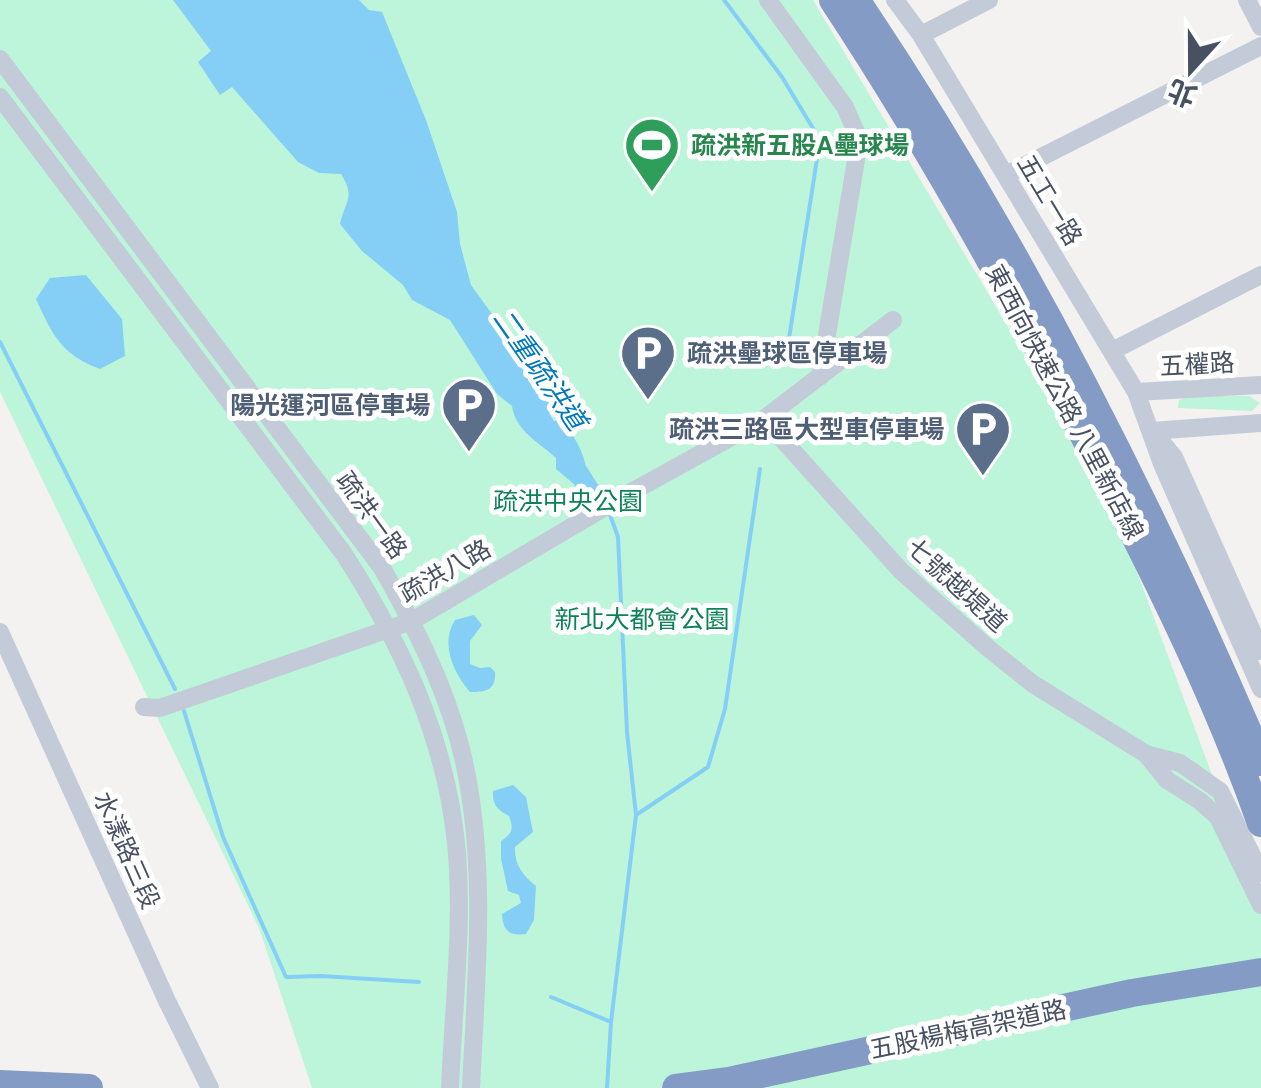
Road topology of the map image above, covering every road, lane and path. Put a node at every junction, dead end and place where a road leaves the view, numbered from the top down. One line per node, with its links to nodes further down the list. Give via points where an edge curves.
1 (768, 0): 16 (street, via 856,132)
2 (833, 0): 30 (highway, 東西向快速公路 八里新店線, via 1058,384 1168,600)
3 (856, 0): 29 (highway, 東西向快速公路 八里新店線, via 966,173 1080,378)
4 (895, 0): 8 (street, 五工一路)
5 (989, 0): 8 (street)
6 (1247, 0): 7 (street)
7 (1261, 27)
8 (920, 35): 12 (street, 五工一路)
9 (1261, 46): 12 (street)
10 (0, 58): 22 (street, 疏洪一路, via 382,568)
11 (0, 97): 23 (street, 疏洪一路, via 344,554)
12 (1006, 175): 15 (street, 五工一路)
13 (1261, 275): 15 (street)
14 (893, 320): 16 (street, 疏洪八路)
15 (1112, 351): 18 (street, 五工一路)
16 (820, 378): 19 (street, 疏洪八路)
17 (1261, 386): 18 (street, 五權路)
18 (1136, 392): 21 (street, 五工一路)
19 (764, 419): 22 (street, 疏洪八路); 28 (street, 七號越堤道, via 945,611 1033,684)
20 (1261, 423): 21 (street)
21 (1152, 431): 25 (street, 五工一路, via 1174,457); 26 (street, 五工一路)
22 (412, 621): 23 (street, 疏洪八路); 38 (street, 疏洪一路, via 465,765 476,841)
23 (389, 627): 27 (street, 疏洪八路, via 160,708); 37 (street, 疏洪一路, via 426,713 456,845)
24 (0, 632): 36 (street, 水漾路三段)
25 (1261, 651)
26 (1261, 689)
27 (144, 707)
28 (1146, 754): 31 (street, 七號越堤道, via 1180,762 1220,790); 32 (street, 七號越堤道, via 1167,780 1218,818)
29 (1261, 762)
30 (1261, 823)
31 (1261, 873)
32 (1261, 905)
33 (1261, 972): 39 (highway, 五股楊梅高架道路)
34 (0, 1084): 35 (highway)
35 (89, 1088)
36 (210, 1088)
37 (450, 1088)
38 (471, 1088)
39 (676, 1088)

